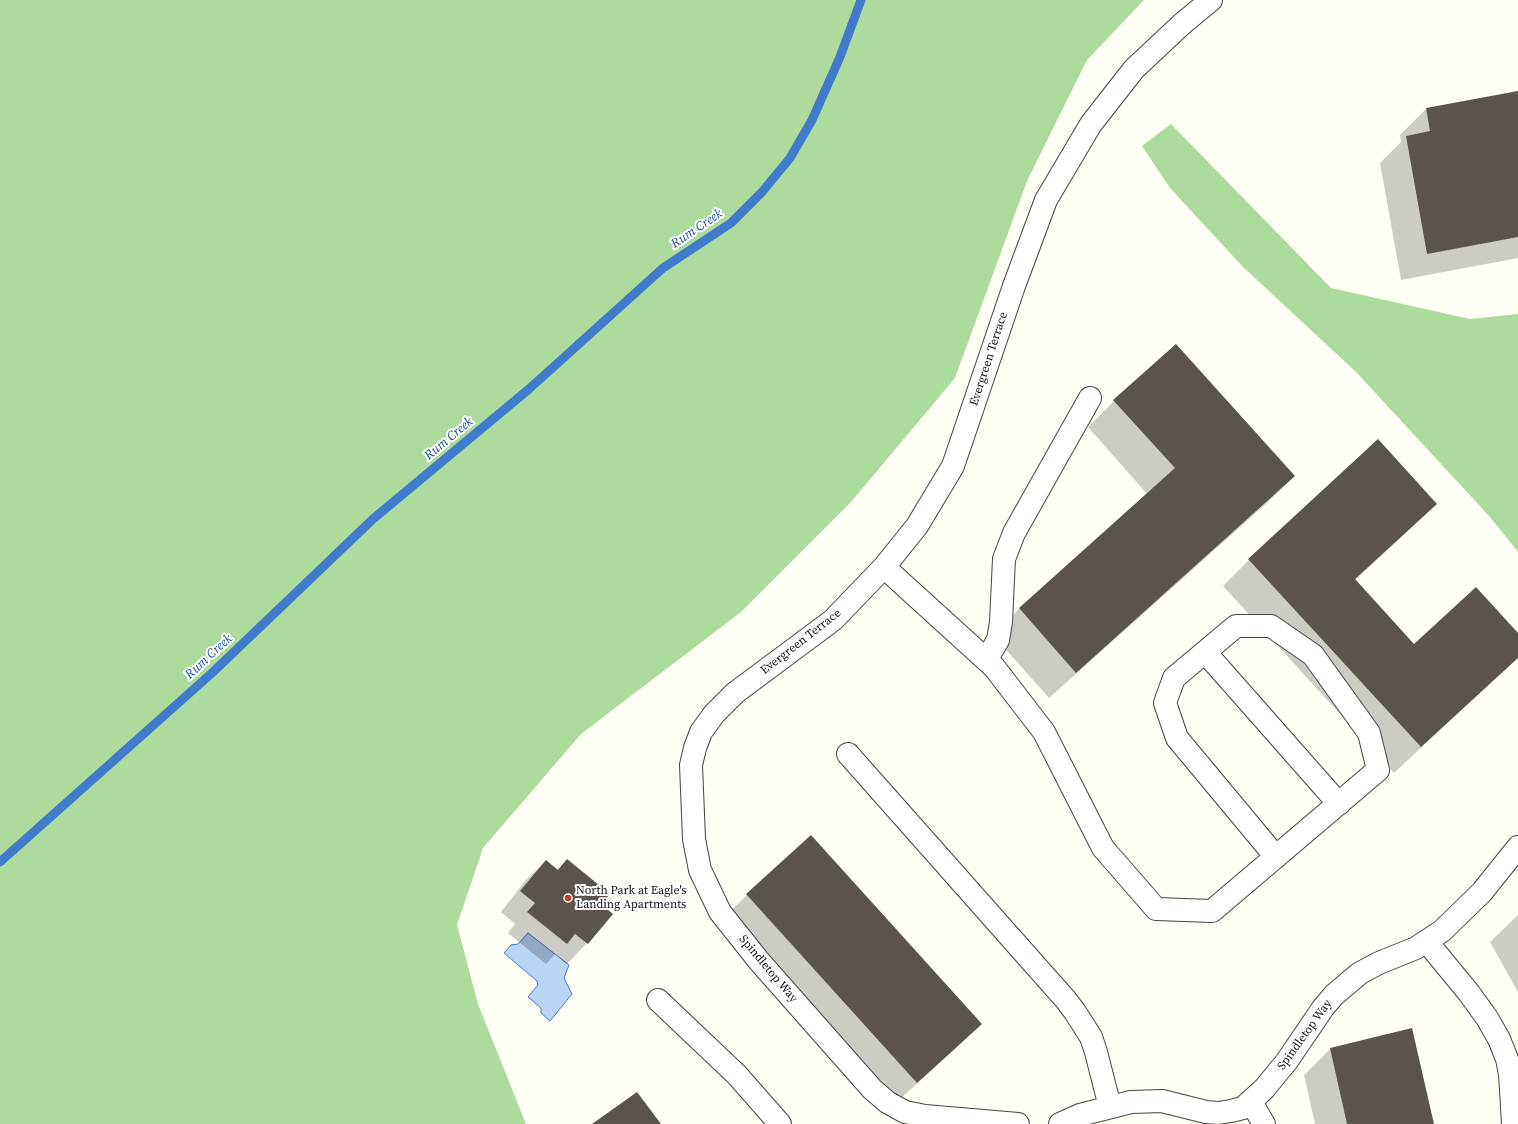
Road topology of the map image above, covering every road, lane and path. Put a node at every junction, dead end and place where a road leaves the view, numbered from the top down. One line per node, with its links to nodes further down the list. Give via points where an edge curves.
1 (1211, 0): 3 (street, Evergreen Terrace, via 1134,69 1091,124 1046,200 953,466 917,526)
2 (1090, 398): 5 (street, via 1014,533 1004,559 998,640)
3 (884, 567): 5 (street); 6 (street, Evergreen Terrace, via 833,620)
4 (1205, 652): 8 (street); 8 (street, via 1236,626 1271,626 1313,655 1369,733 1378,770); 10 (street, via 1174,678 1165,703 1177,738)
5 (986, 660): 10 (street, via 1044,732 1104,848 1156,909 1212,911)
6 (734, 693): 16 (street, Spindletop Way, via 701,732 694,748 691,765 694,839 700,870 720,912 759,961 886,1102 905,1112 925,1116)
7 (848, 754): 14 (street, via 1075,1012 1094,1044)
8 (1339, 804): 10 (street)
9 (1518, 847): 11 (street, Spindletop Way, via 1482,892)
10 (1276, 856)
11 (1427, 942): 13 (street, Spindletop Way, via 1379,963 1348,982 1323,1008 1287,1061); 19 (street, via 1469,993 1499,1039 1510,1074)
12 (658, 1000): 15 (street, via 737,1075)
13 (1251, 1102): 14 (street, Spindletop Way, via 1243,1108 1218,1112 1206,1112 1162,1101 1131,1102); 18 (street)
14 (1110, 1107): 17 (street, Spindletop Way, via 1080,1115)
15 (780, 1124)
16 (1018, 1124)
17 (1060, 1124)
18 (1264, 1124)
19 (1513, 1124)

